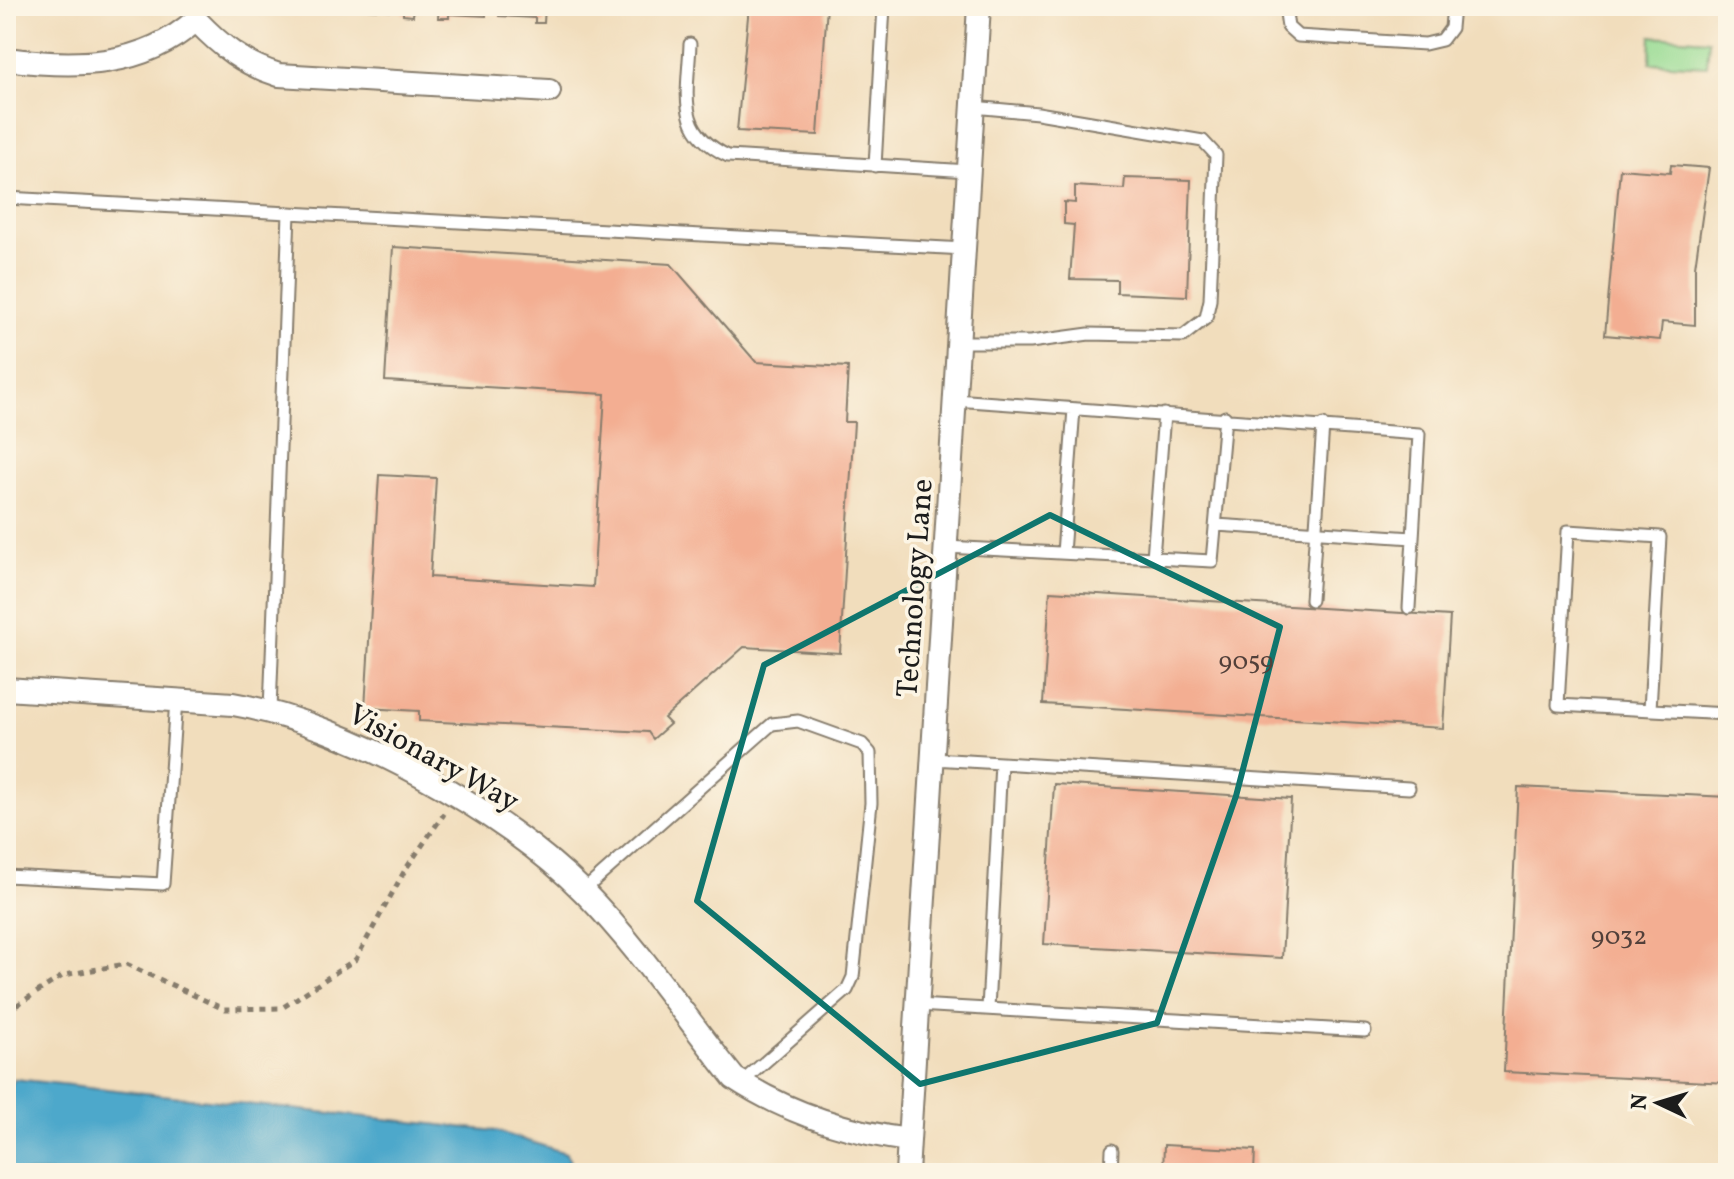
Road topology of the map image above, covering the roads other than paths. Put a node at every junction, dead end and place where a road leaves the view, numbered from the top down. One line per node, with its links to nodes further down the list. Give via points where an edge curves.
1 (884, 6): 10 (lane)
2 (979, 6): 9 (street, Technology Lane)
3 (1285, 6): 4 (lane, via 1288,27 1298,36 1425,44 1442,40 1451,28)
4 (1453, 6)
5 (202, 13): 7 (street, via 175,38 140,56 56,64); 8 (street, via 224,49 249,66 279,75)
6 (690, 44): 10 (lane, via 688,114 705,145 749,160)
7 (6, 59)
8 (549, 91)
9 (973, 107): 11 (street, Technology Lane); 15 (lane, via 1038,113 1210,146 1216,155 1210,300 1206,318 1183,336 1089,334 1030,342)
10 (875, 166): 11 (lane)
11 (969, 171): 14 (street, Technology Lane)
12 (6, 198): 13 (lane)
13 (289, 213): 14 (lane); 32 (lane)
14 (965, 249): 15 (street, Technology Lane)
15 (959, 342): 16 (street, Technology Lane)
16 (955, 400): 17 (lane); 24 (street, Technology Lane)
17 (1074, 409): 18 (lane); 25 (lane)
18 (1164, 414): 19 (lane); 26 (lane)
19 (1225, 417): 20 (lane); 21 (lane)
20 (1323, 425): 22 (lane); 23 (lane, via 1419,434)
21 (1216, 525): 22 (lane); 26 (lane, via 1212,561)
22 (1316, 531): 23 (lane); 27 (lane)
23 (1413, 538): 28 (lane)
24 (946, 547): 25 (lane); 34 (street, Technology Lane)
25 (1063, 553): 26 (lane)
26 (1153, 558)
27 (1311, 600)
28 (1409, 608)
29 (6, 689): 30 (street, Visionary Way)
30 (176, 700): 32 (street, Visionary Way); 37 (lane, via 163,884)
31 (1650, 709): 31 (lane, via 1558,705 1568,531 1660,537); 33 (lane)
32 (270, 710): 38 (street, Visionary Way, via 382,757 456,797 504,826)
33 (1728, 714)
34 (933, 759): 35 (lane); 39 (street, Technology Lane)
35 (1001, 763): 36 (lane); 40 (lane)
36 (1409, 788)
37 (6, 876)
38 (583, 891): 42 (street, Visionary Way); 42 (lane, via 772,724 798,721 862,744 870,753 871,803 853,977 847,990)
39 (917, 1005): 40 (lane); 43 (street, Technology Lane)
40 (988, 1009): 41 (lane)
41 (1365, 1031)
42 (741, 1083): 43 (street, Visionary Way, via 843,1128)
43 (909, 1140): 45 (street, Technology Lane)
44 (1112, 1150): 46 (lane)
45 (907, 1173)
46 (1111, 1173)

